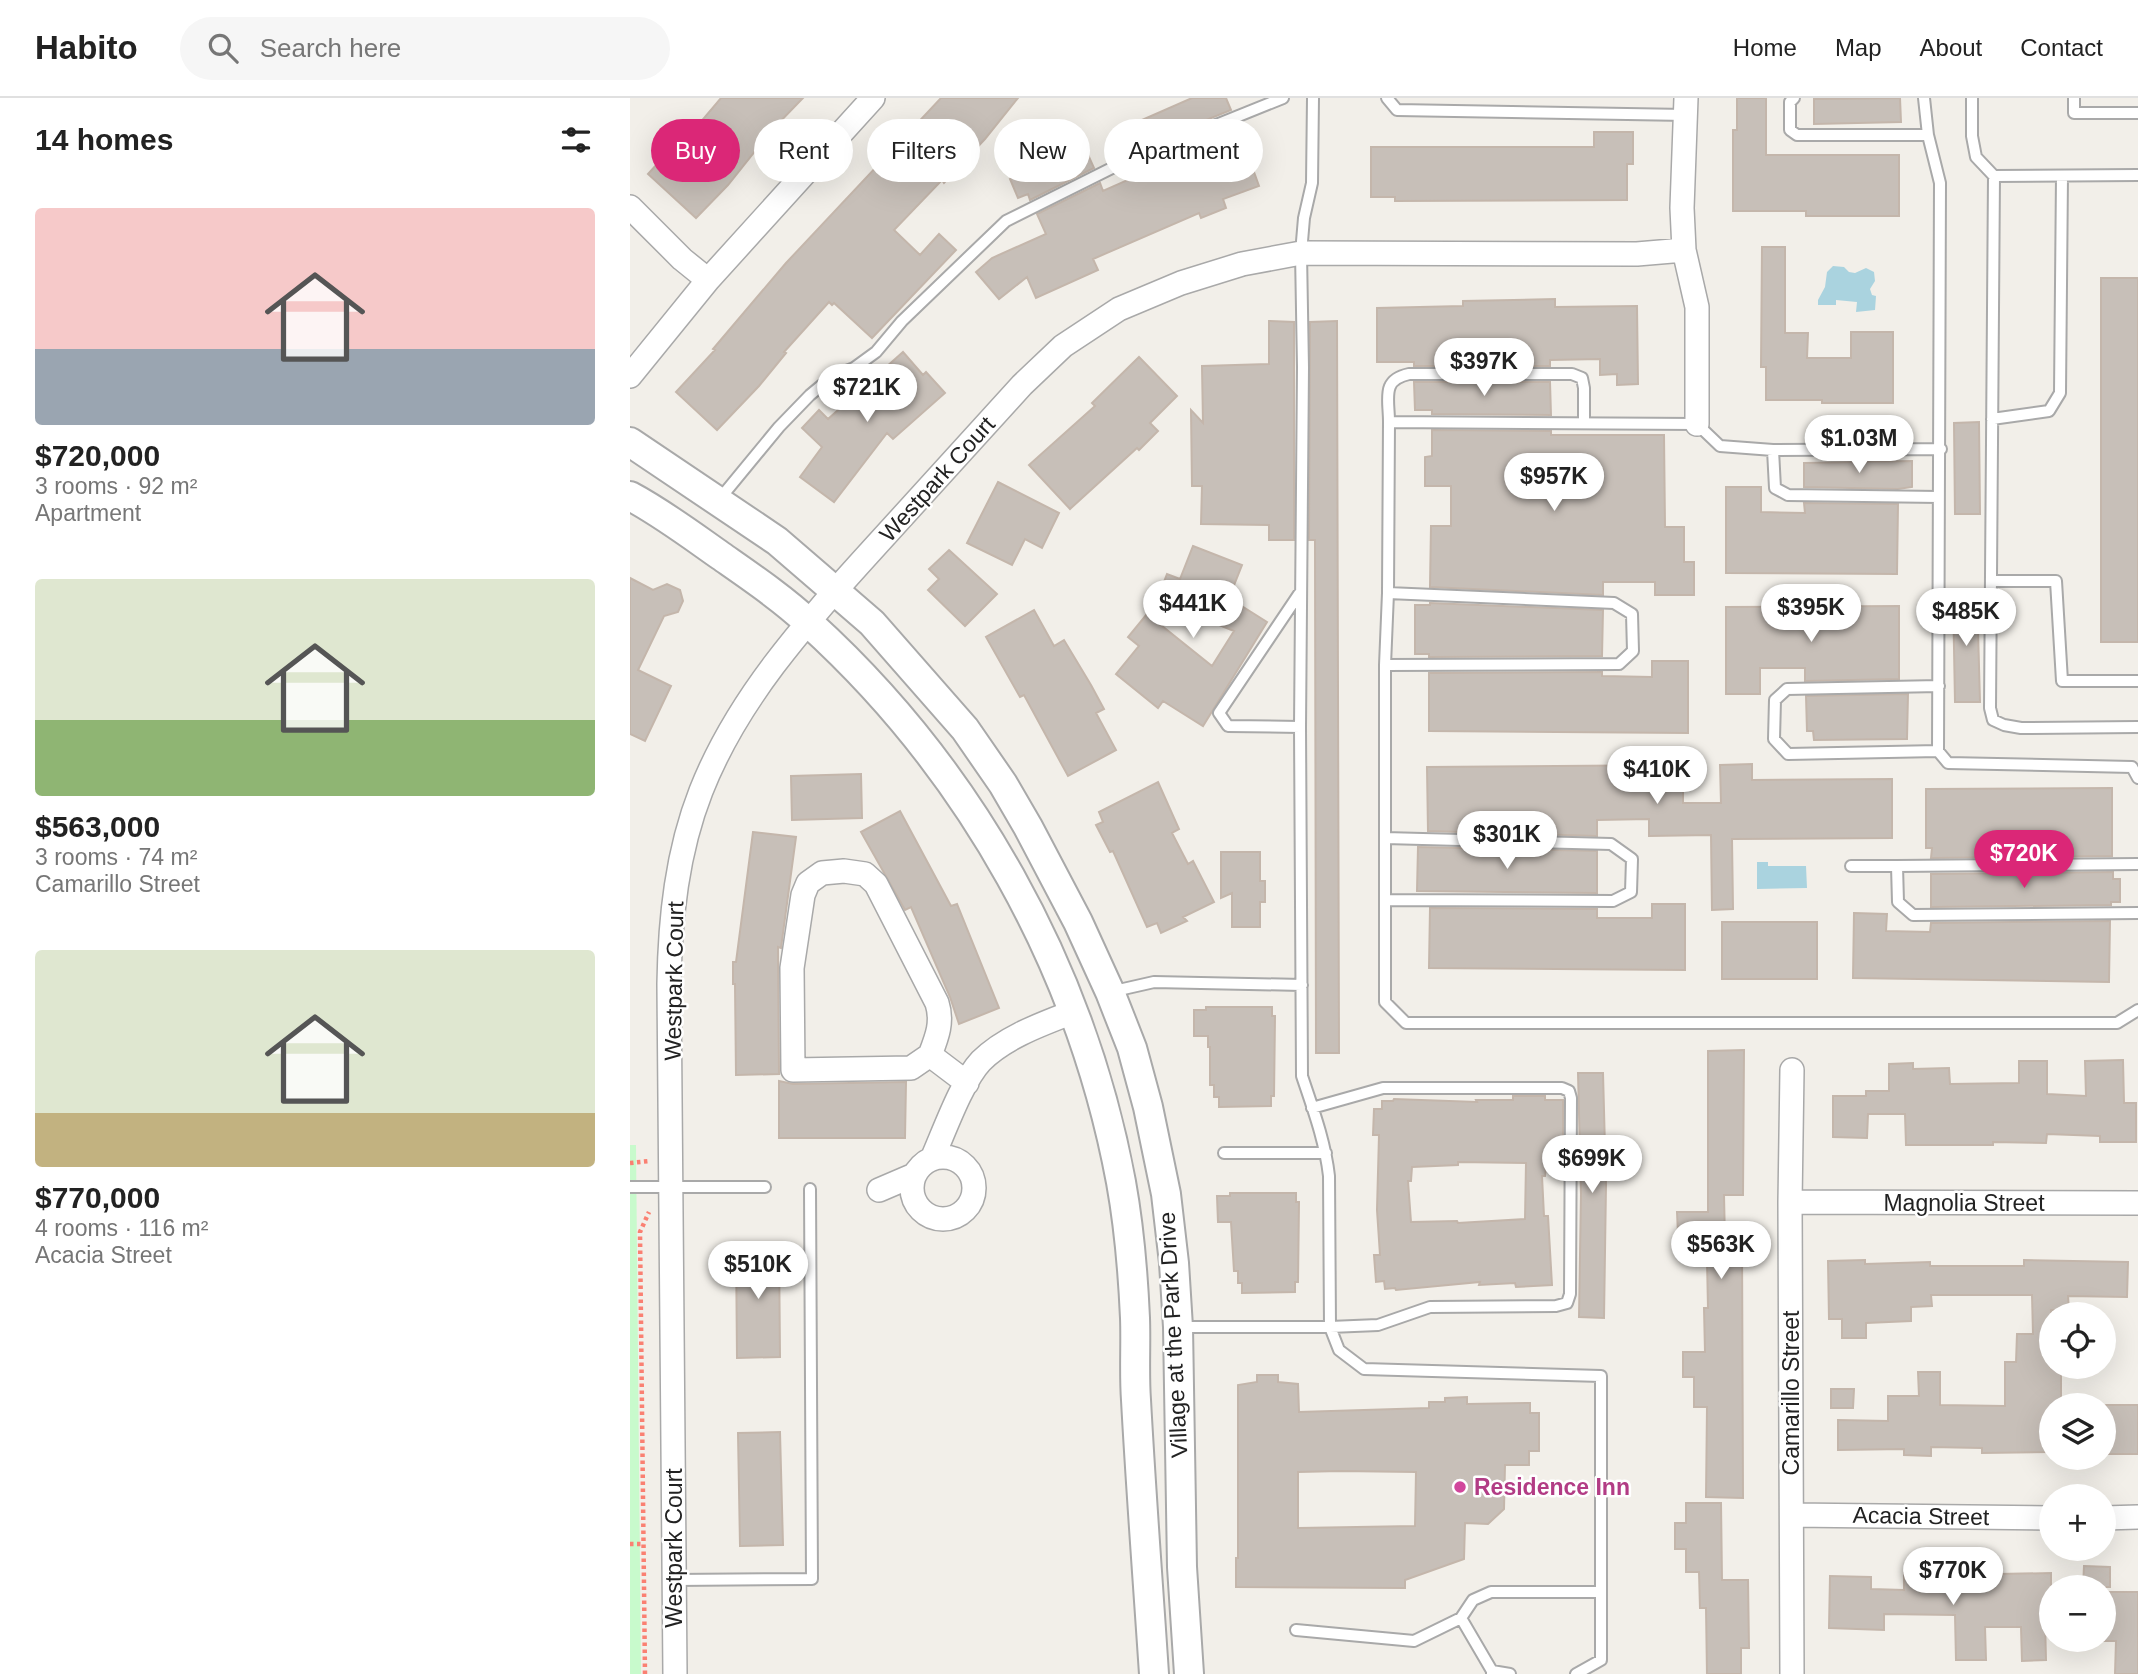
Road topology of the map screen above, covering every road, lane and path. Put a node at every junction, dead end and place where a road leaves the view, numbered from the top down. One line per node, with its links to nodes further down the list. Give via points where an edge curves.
1 (873, 98): 18 (street)
2 (1283, 98): 29 (lane, via 1122,163 1006,221 876,352 833,376 810,396)
3 (1313, 98): 17 (lane, via 1312,183)
4 (1387, 98): 9 (lane, via 1397,110)
5 (1794, 98): 11 (lane, via 1790,130 1797,135)
6 (1924, 98): 11 (lane)
7 (1972, 98): 13 (lane, via 1976,157)
8 (2074, 98): 10 (lane, via 2074,113)
9 (1686, 107): 16 (street)
10 (2138, 113)
11 (1928, 135): 25 (lane, via 1940,183)
12 (2138, 175): 14 (lane)
13 (1994, 176): 14 (lane); 20 (lane)
14 (2062, 176): 20 (lane, via 2060,393 2049,411)
15 (630, 207): 18 (street)
16 (1684, 250): 17 (street, Westpark Court, via 1637,254); 23 (street, via 1697,307)
17 (1301, 253): 31 (street, Westpark Court, via 1242,264 1181,283 1119,309 1063,346); 33 (lane)
18 (708, 281): 19 (street)
19 (630, 376)
20 (1992, 418): 30 (lane)
21 (1389, 422): 22 (lane); 22 (lane, via 1390,384 1396,377 1572,374 1582,378); 32 (lane)
22 (1584, 423): 23 (lane)
23 (1697, 424): 26 (lane, via 1720,446)
24 (630, 442): 29 (street, Village at the Park Drive)
25 (1941, 449): 26 (lane); 28 (lane)
26 (1773, 450): 28 (lane, via 1775,488 1788,495)
27 (630, 496): 34 (street, Village at the Park Drive)
28 (1939, 496): 37 (lane)
29 (718, 501): 31 (street, Village at the Park Drive, via 777,541)
30 (1991, 581): 36 (lane, via 2056,581 2062,681); 39 (lane, via 1993,720 2021,728)
31 (835, 591): 34 (street, Westpark Court); 49 (street, Village at the Park Drive, via 872,623 965,729 1003,784)
32 (1388, 593): 35 (lane); 35 (lane, via 1614,603 1632,614 1633,651 1619,664)
33 (1299, 594): 38 (lane); 38 (lane, via 1219,713 1227,726)
34 (807, 621): 51 (street, Village at the Park Drive, via 895,710 956,789 1030,911); 64 (street, Westpark Court, via 733,724 701,791 678,869 670,951)
35 (1385, 665): 42 (lane)
36 (2138, 681)
37 (1939, 686): 40 (lane); 40 (lane, via 1787,689 1775,701 1774,738 1788,754)
38 (1300, 727): 48 (lane)
39 (2138, 727)
40 (1938, 751): 41 (lane, via 1948,763 2132,768)
41 (2138, 778)
42 (1385, 838): 46 (lane); 46 (lane, via 1611,844 1632,859 1632,892 1613,901)
43 (2138, 864): 45 (lane)
44 (1851, 866): 45 (lane)
45 (1897, 866): 47 (lane, via 1898,902 1913,915)
46 (1385, 900): 50 (lane, via 1385,1002 1406,1023 2117,1023)
47 (2138, 913)
48 (1302, 985): 49 (lane, via 1154,982); 55 (lane, via 1302,1076)
49 (1110, 992): 72 (street, Village at the Park Drive, via 1148,1107 1163,1182)
50 (2138, 1010)
51 (1073, 1012): 54 (street, via 1015,1038 981,1061); 87 (street, Village at the Park Drive, via 1121,1182 1135,1317 1135,1397)
52 (930, 1055): 52 (street, via 911,1068 793,1070 792,968 803,895 808,883 822,873 865,874 876,884 941,1015); 54 (street)
53 (1792, 1070): 69 (street, Camarillo Street)
54 (967, 1083): 56 (street)
55 (1312, 1108): 58 (lane); 73 (lane, via 1383,1087 1562,1087 1571,1098 1567,1303 1556,1307 1430,1307 1378,1325)
56 (948, 1124): 59 (street); 60 (street)
57 (1224, 1153): 58 (lane)
58 (1326, 1153): 73 (lane)
59 (932, 1158): 60 (street); 63 (street)
60 (956, 1159): 68 (street, via 966,1166 974,1182 972,1200 965,1210 949,1219 937,1218 925,1213)
61 (650, 1160): 62 (path)
62 (630, 1163)
63 (915, 1175): 68 (street); 68 (street, via 879,1190)
64 (672, 1186): 65 (lane); 66 (lane); 80 (street, Westpark Court)
65 (630, 1187)
66 (765, 1187)
67 (810, 1189): 80 (lane, via 812,1578)
68 (914, 1199)
69 (1790, 1202): 70 (street, Magnolia Street); 74 (street, Camarillo Street)
70 (2138, 1203)
71 (651, 1208): 79 (path, via 640,1232)
72 (1178, 1327): 73 (lane); 88 (street, Village at the Park Drive, via 1182,1567)
73 (1330, 1327): 81 (lane, via 1339,1350 1364,1369 1601,1376)
74 (1791, 1515): 76 (street, Acacia Street); 91 (street, Camarillo Street)
75 (2138, 1517): 77 (street)
76 (2039, 1518)
77 (2116, 1518)
78 (630, 1544): 79 (path)
79 (643, 1544): 85 (path)
80 (674, 1580): 86 (street, Westpark Court)
81 (1601, 1592): 82 (lane, via 1491,1592 1473,1600); 90 (lane, via 1601,1660)
82 (1461, 1618): 83 (lane, via 1414,1641); 84 (lane)
83 (1296, 1630)
84 (1492, 1673): 89 (lane)
85 (645, 1674)
86 (675, 1674)
87 (1154, 1674)
88 (1189, 1674)
89 (1510, 1674)
90 (1576, 1674)
91 (1792, 1674)

